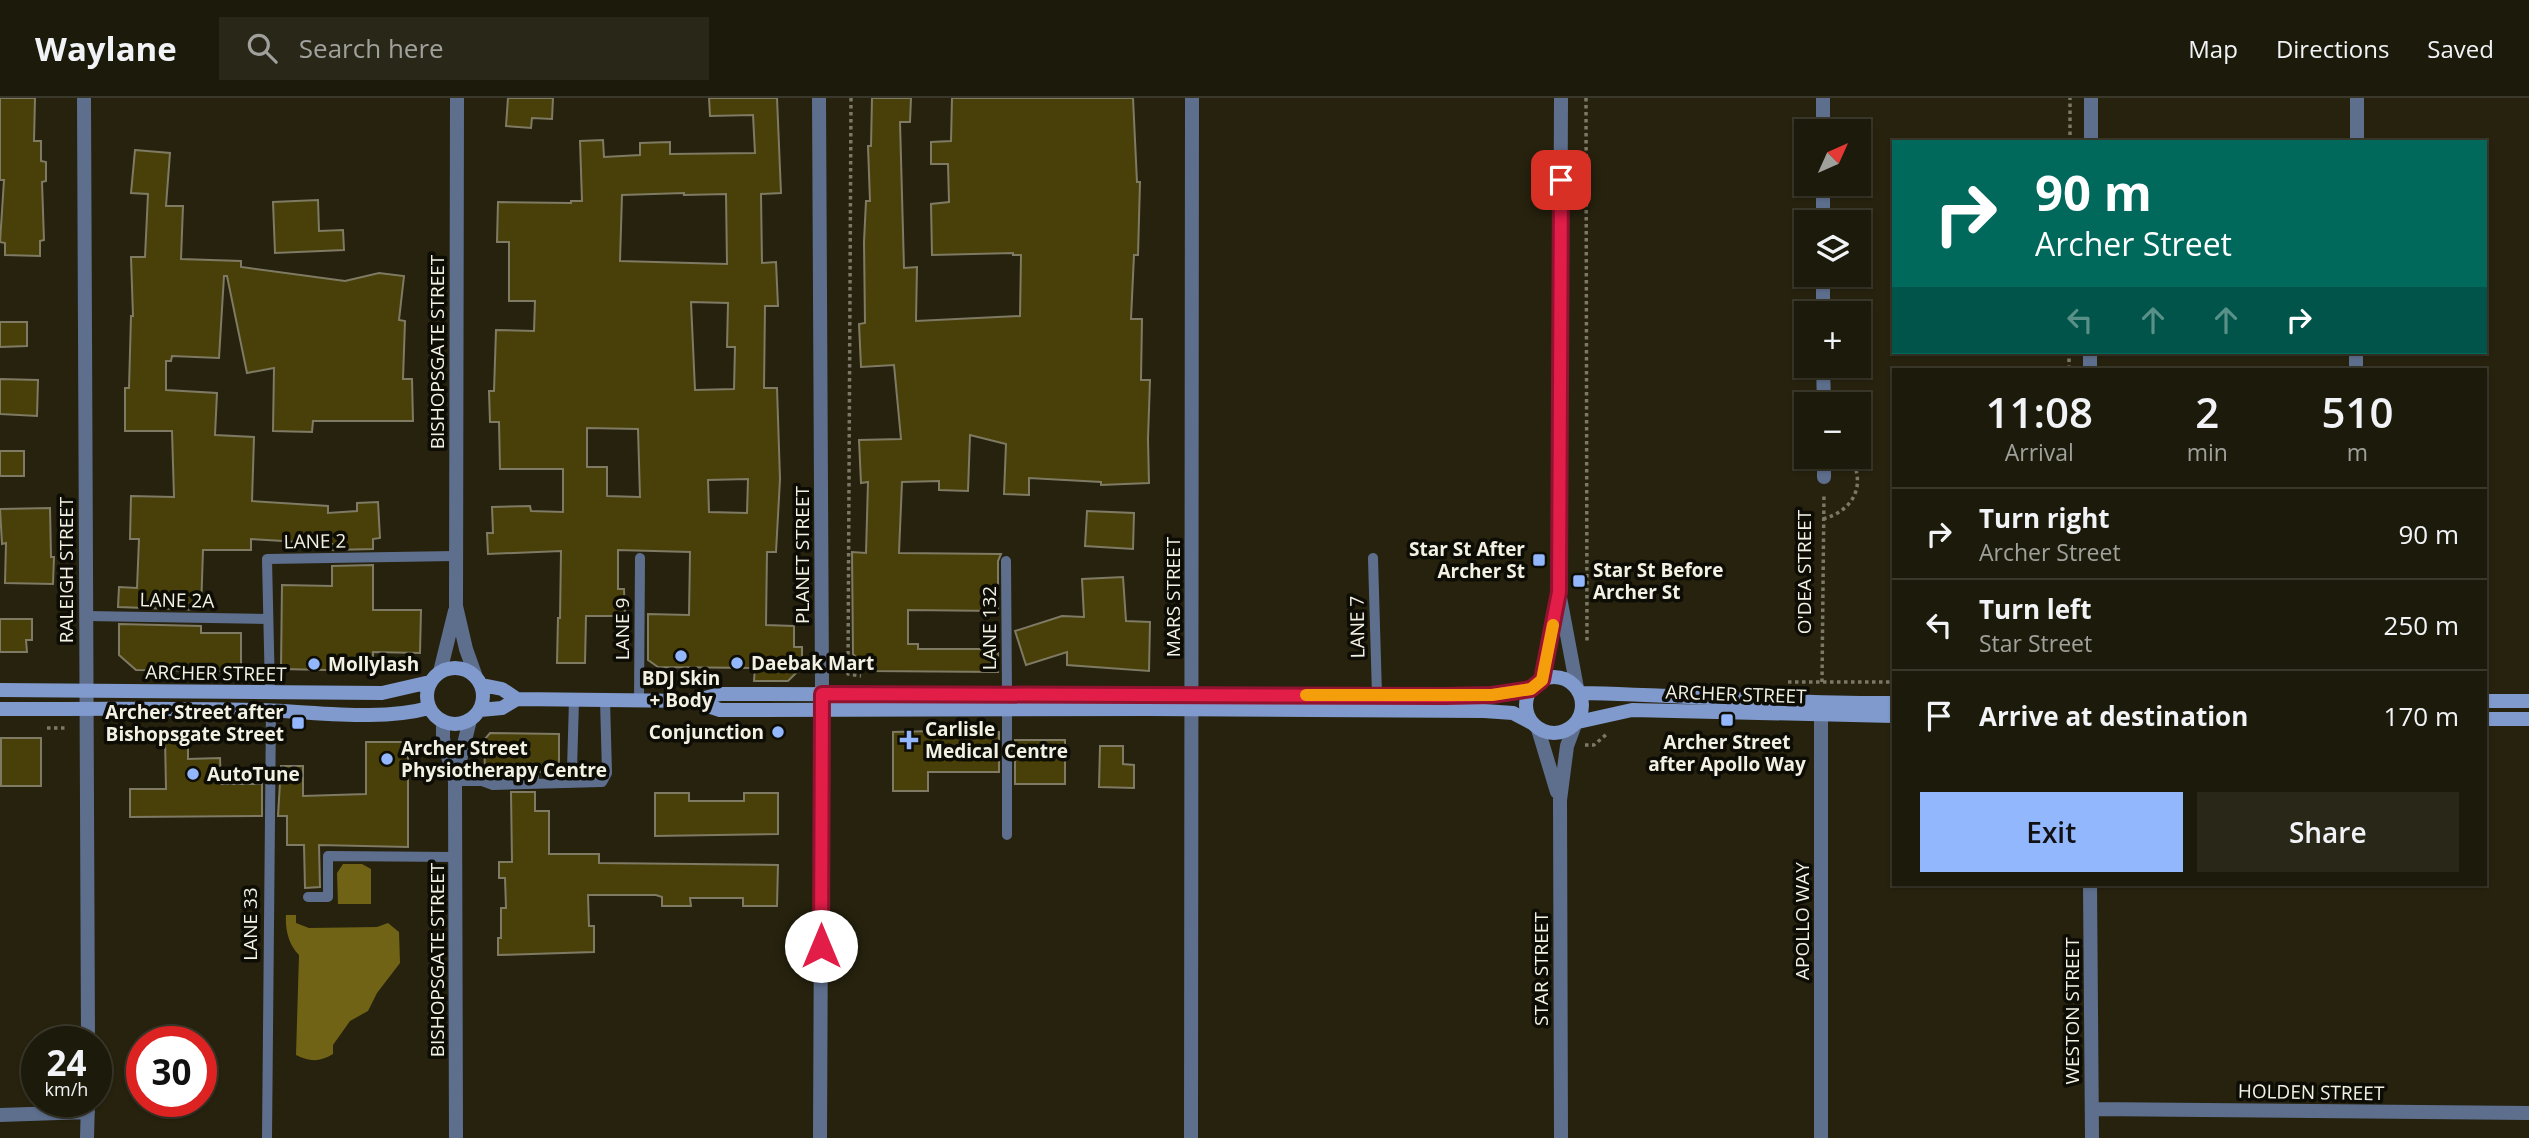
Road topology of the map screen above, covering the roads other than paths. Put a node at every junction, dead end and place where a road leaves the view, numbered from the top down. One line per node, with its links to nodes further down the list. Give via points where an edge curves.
1 (84, 98): 20 (street, RALEIGH STREET)
2 (457, 98): 14 (street, BISHOPSGATE STREET)
3 (819, 98): 29 (street, PLANET STREET)
4 (1192, 98): 39 (street, MARS STREET)
5 (1561, 98): 18 (street)
6 (1823, 98): 9 (street)
7 (2091, 98): 10 (street)
8 (2357, 98): 11 (street)
9 (1823, 119)
10 (2091, 140)
11 (2357, 140)
12 (1824, 469): 13 (street)
13 (1824, 477)
14 (455, 556): 19 (street, BISHOPSGATE STREET); 21 (lane, LANE 2, via 267,559)
15 (640, 558): 34 (lane, LANE 9)
16 (1373, 558): 30 (lane, LANE 7)
17 (1006, 561): 38 (lane, LANE 132)
18 (1559, 592): 24 (street); 27 (street)
19 (456, 606): 22 (street, BISHOPSGATE STREET); 23 (street, BISHOPSGATE STREET)
20 (86, 616): 21 (lane, LANE 2A); 25 (street, RALEIGH STREET)
21 (268, 619): 28 (lane, LANE 2)
22 (435, 677): 23 (main road, via 453,667 466,669); 28 (main road, ARCHER STREET, via 411,688 382,693); 41 (main road, via 427,693)
23 (479, 681): 31 (main road); 47 (main road, via 483,701)
24 (1536, 684): 27 (main road, via 1561,678); 30 (main road, via 1492,695); 53 (main road, via 1525,705)
25 (87, 689): 26 (main road, ARCHER STREET); 28 (main road, ARCHER STREET); 43 (street, RALEIGH STREET)
26 (0, 690)
27 (1579, 691): 46 (main road, ARCHER STREET, via 1681,695); 52 (main road, via 1582,713)
28 (270, 693)
29 (822, 694): 35 (main road, via 720,694); 38 (main road); 45 (street, PLANET STREET)
30 (1377, 695): 39 (main road)
31 (517, 699): 32 (main road); 47 (main road)
32 (574, 700): 33 (main road); 55 (lane, via 574,764 568,775)
33 (606, 700): 34 (main road); 55 (lane, via 607,773 602,782 493,785)
34 (639, 700): 35 (main road)
35 (693, 701): 45 (main road, via 720,710)
36 (2487, 701): 37 (main road)
37 (2529, 701)
38 (1007, 702): 39 (main road); 45 (main road); 57 (lane, LANE 132)
39 (1192, 702): 53 (main road, via 1484,711 1513,713); 71 (street, MARS STREET)
40 (1892, 703): 46 (main road, ARCHER STREET)
41 (429, 708): 44 (main road, ARCHER STREET, via 371,714); 51 (main road)
42 (0, 709): 43 (main road, ARCHER STREET)
43 (87, 709): 44 (main road, ARCHER STREET); 61 (street, RALEIGH STREET)
44 (271, 710): 68 (lane, LANE 33)
45 (821, 710): 70 (street, PLANET STREET)
46 (1821, 710): 48 (main road, ARCHER STREET); 52 (main road, ARCHER STREET, via 1632,710); 73 (street, APOLLO WAY)
47 (475, 715): 51 (main road, via 452,724); 54 (street, BISHOPSGATE STREET)
48 (1892, 716)
49 (2487, 719): 50 (main road)
50 (2529, 719)
51 (443, 722): 54 (street, BISHOPSGATE STREET)
52 (1576, 724): 53 (main road, via 1556,734); 56 (street, STAR STREET, via 1567,746)
53 (1534, 725): 56 (street, STAR STREET)
54 (455, 781): 55 (lane); 58 (street, BISHOPSGATE STREET)
55 (482, 781)
56 (1560, 800): 72 (street, STAR STREET)
57 (1007, 835)
58 (456, 857): 60 (lane, via 328,856 328,897); 69 (street, BISHOPSGATE STREET)
59 (2090, 886): 62 (street, WESTON STREET)
60 (308, 897)
61 (88, 1026)
62 (2092, 1109): 64 (street, HOLDEN STREET); 74 (street, WESTON STREET)
63 (21, 1113): 65 (street)
64 (2529, 1113)
65 (0, 1115)
66 (88, 1117): 67 (street)
67 (87, 1138)
68 (267, 1138)
69 (456, 1138)
70 (820, 1138)
71 (1191, 1138)
72 (1560, 1138)
73 (1821, 1138)
74 (2092, 1138)

